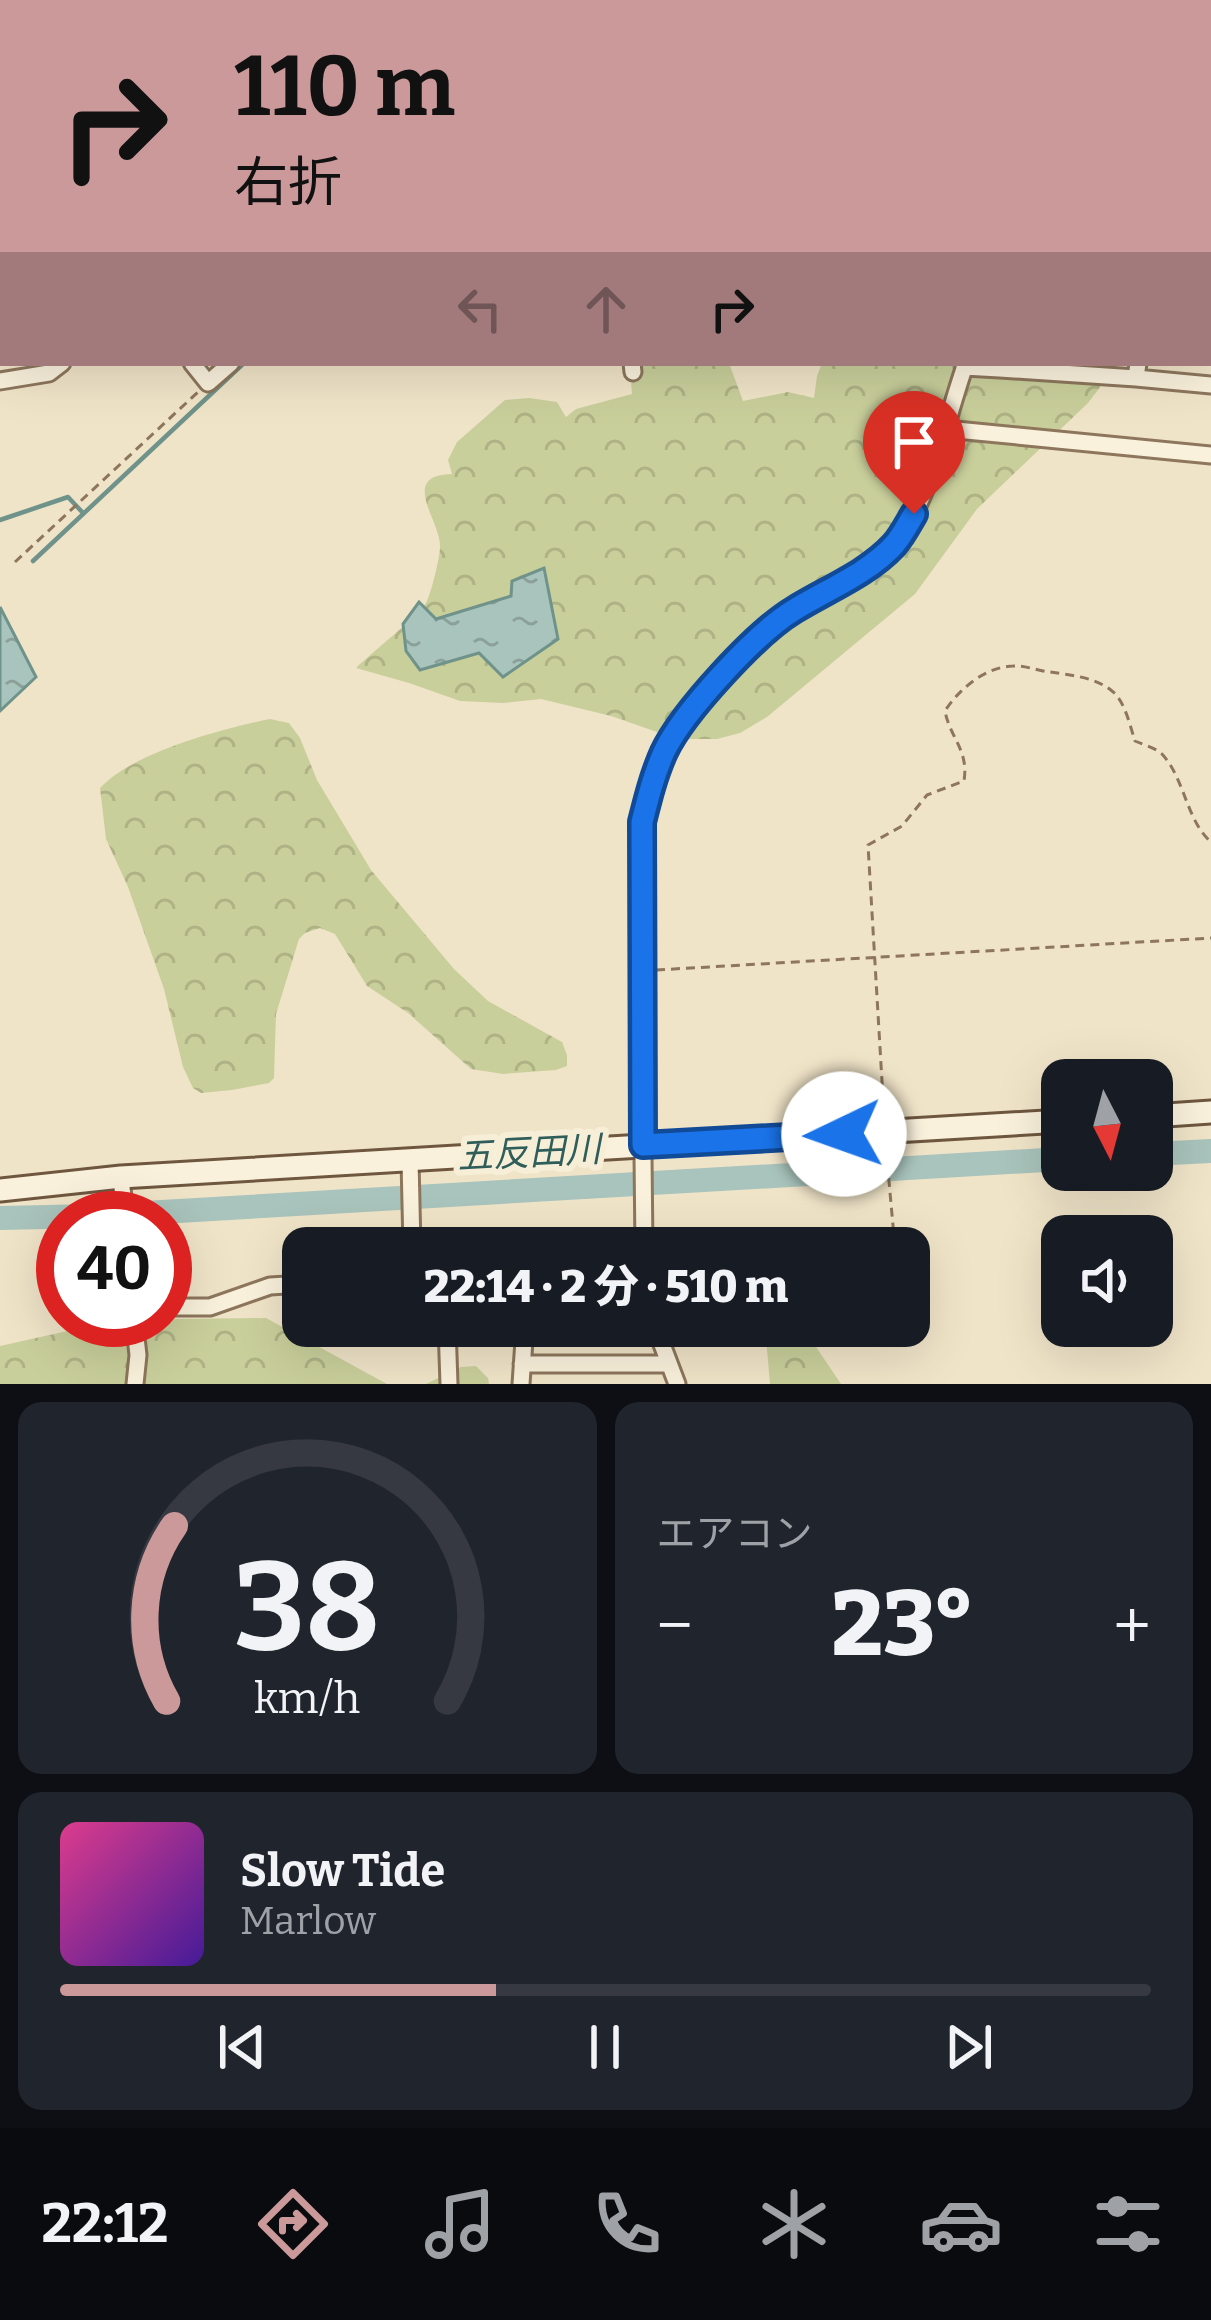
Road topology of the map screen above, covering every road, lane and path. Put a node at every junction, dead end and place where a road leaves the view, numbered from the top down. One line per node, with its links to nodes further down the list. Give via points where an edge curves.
1 (58, 366): 7 (street)
2 (194, 366): 8 (street)
3 (228, 366): 8 (street)
4 (965, 366): 10 (street)
5 (1003, 366): 6 (street)
6 (1137, 370): 9 (street)
7 (0, 381)
8 (208, 383): 12 (path)
9 (1211, 385)
10 (946, 429): 11 (street); 16 (street, via 896,544 788,613 733,663 666,748 642,822)
11 (1211, 455)
12 (15, 562)
13 (1211, 842): 15 (path, via 1161,752 1135,742 1114,692 1075,674 1001,668 976,679 945,711 962,747 964,781 927,795 902,826 868,845)
14 (1211, 938): 15 (path)
15 (874, 958): 16 (path); 20 (path)
16 (641, 971): 21 (street)
17 (1211, 1112): 18 (street)
18 (1173, 1115)
19 (1041, 1122): 20 (street)
20 (885, 1132): 21 (street); 29 (path)
21 (643, 1145): 22 (street); 28 (street)
22 (410, 1160): 23 (street); 27 (street)
23 (121, 1177): 24 (street); 25 (street); 26 (street)
24 (0, 1180)
25 (0, 1190)
26 (122, 1191)
27 (412, 1227)
28 (644, 1227)
29 (893, 1227)
30 (282, 1285): 31 (street)
31 (192, 1307)
32 (137, 1347): 38 (street)
33 (448, 1347): 39 (street)
34 (523, 1347): 36 (street)
35 (663, 1347): 37 (street)
36 (522, 1364): 37 (street); 40 (street)
37 (670, 1364): 41 (street)
38 (135, 1384)
39 (449, 1384)
40 (520, 1384)
41 (677, 1384)

